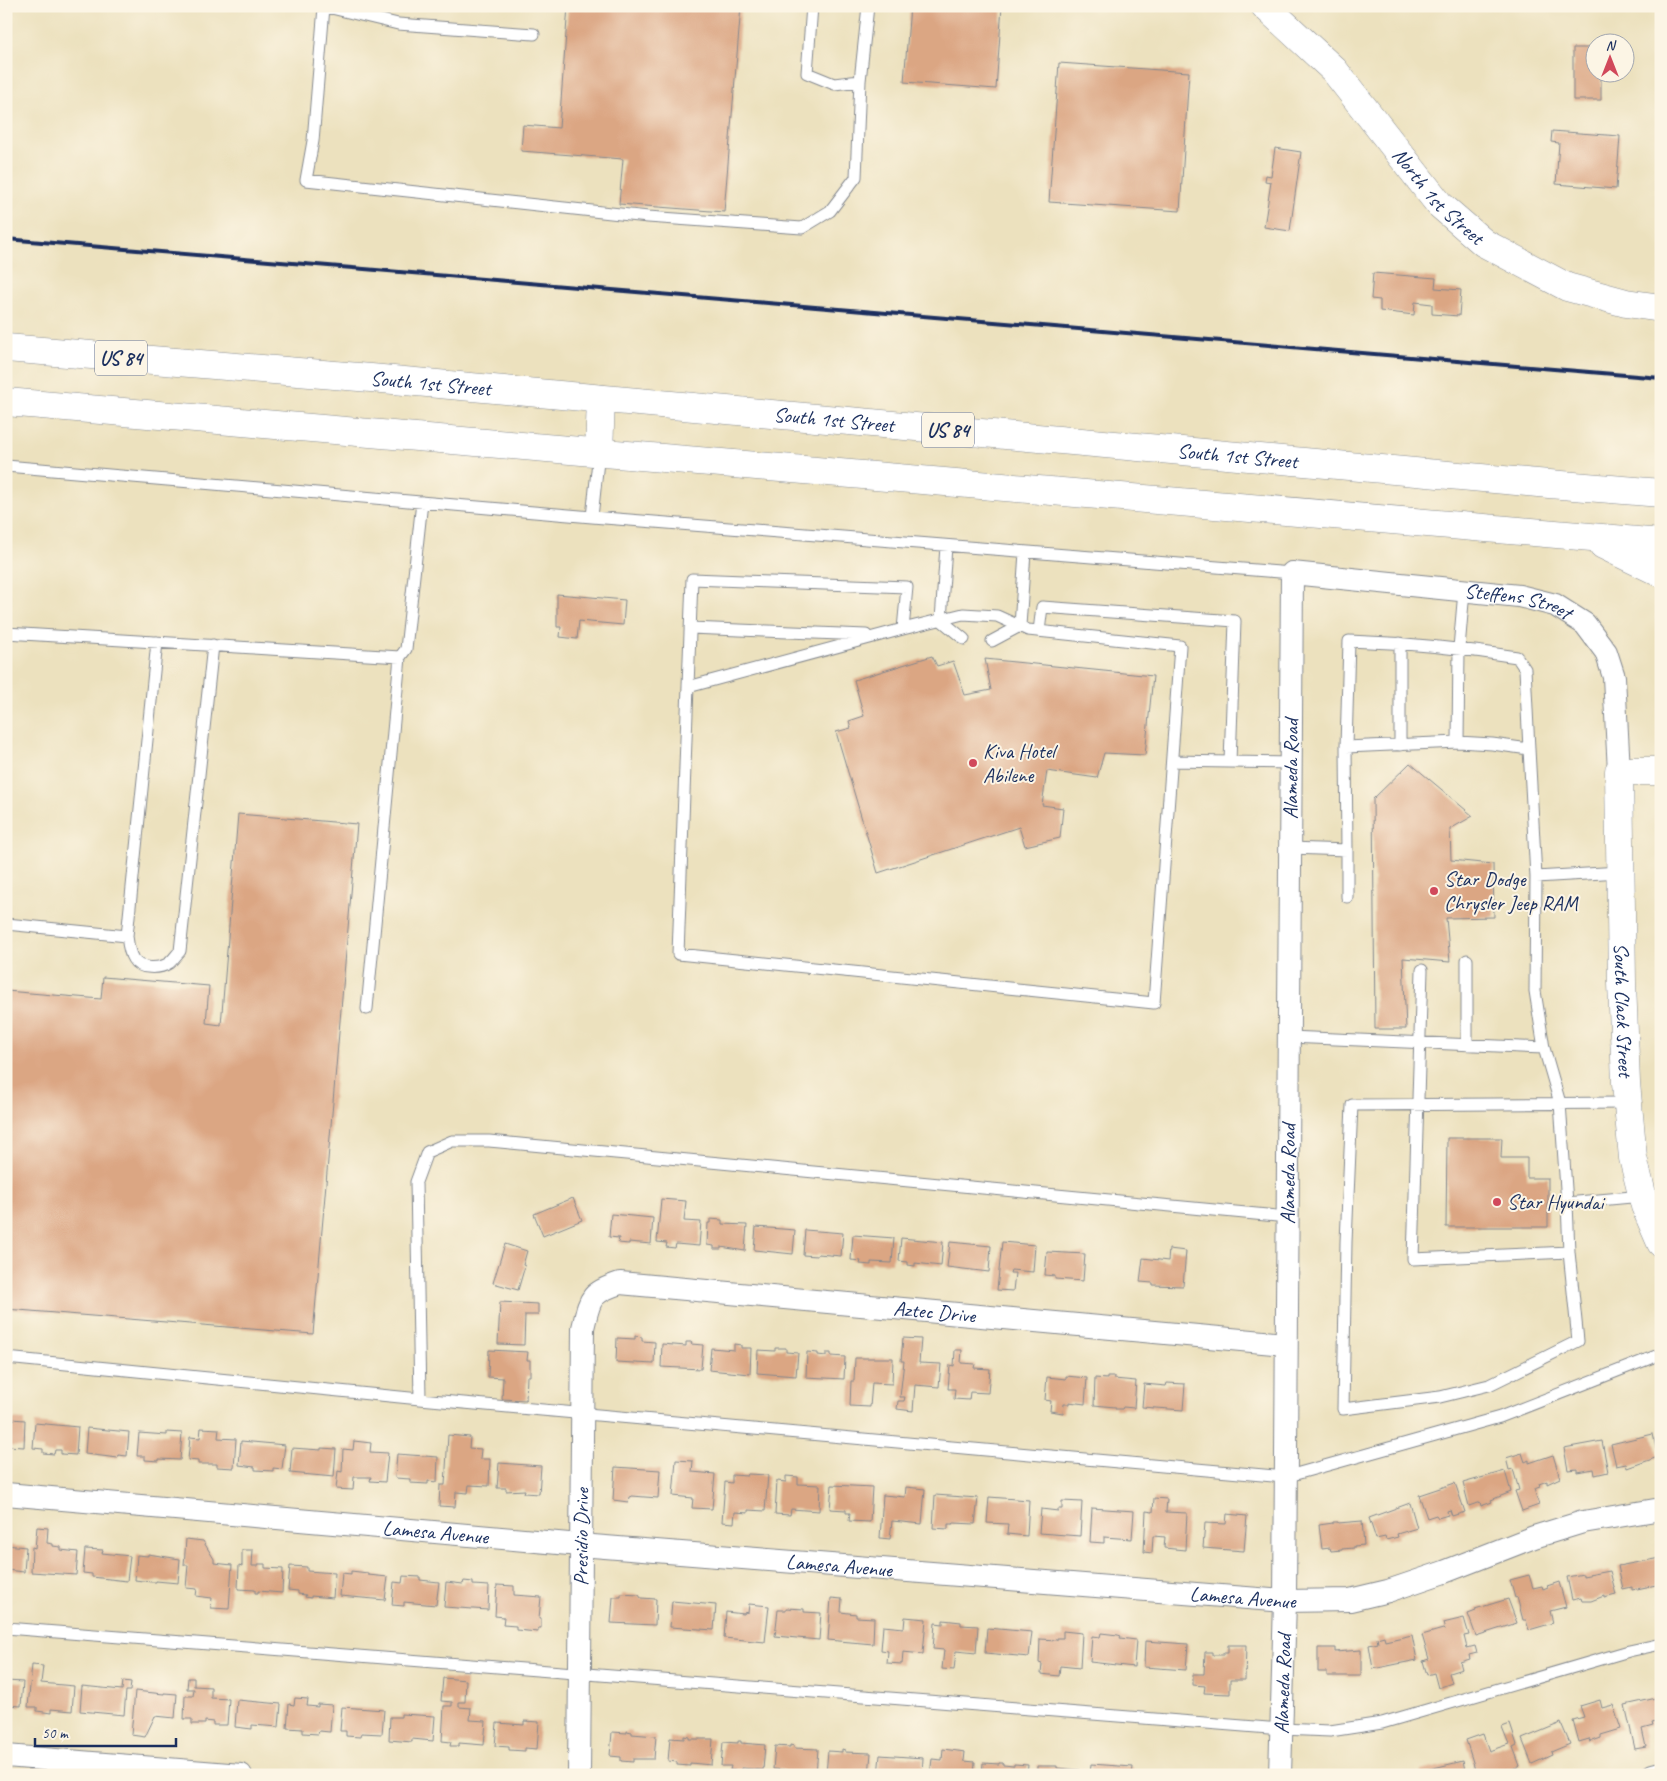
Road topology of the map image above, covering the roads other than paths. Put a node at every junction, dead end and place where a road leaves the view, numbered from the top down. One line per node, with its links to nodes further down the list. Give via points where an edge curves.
1 (812, 6): 6 (lane, via 807,73 834,84)
2 (868, 6): 6 (lane)
3 (1265, 6): 7 (main road, North 1st Street, via 1334,70 1439,204 1484,243 1567,287 1626,303)
4 (324, 7): 5 (lane, via 398,24); 6 (lane, via 313,140 306,180 648,217 802,228 830,211 856,177)
5 (534, 34)
6 (860, 81)
7 (1661, 308)
8 (6, 348): 9 (main road, South 1st Street / US 84)
9 (601, 399): 11 (main road); 13 (main road, South 1st Street / US 84)
10 (6, 402): 11 (main road)
11 (598, 452): 17 (lane); 18 (main road)
12 (6, 466): 15 (lane)
13 (1549, 484): 14 (main road, South 1st Street / US 84); 16 (main road)
14 (1661, 493)
15 (422, 502): 17 (lane); 38 (lane, via 406,649)
16 (1661, 506)
17 (592, 517): 20 (lane)
18 (1588, 538): 19 (main road); 22 (main road)
19 (1661, 543)
20 (946, 546): 21 (lane); 25 (lane)
21 (1026, 552): 23 (lane); 26 (lane)
22 (1661, 573)
23 (1292, 574): 24 (street, Steffens Street); 46 (street, Alameda Road)
24 (1464, 591): 37 (lane); 47 (street, Steffens Street, via 1519,596 1555,606 1585,624 1606,652 1614,677)
25 (941, 620): 26 (lane, via 963,614 997,616); 28 (lane); 32 (lane)
26 (1020, 626): 29 (lane); 33 (lane)
27 (690, 628): 28 (lane, via 692,579 907,587); 31 (lane); 39 (lane)
28 (903, 629): 31 (lane)
29 (1039, 631): 44 (lane, via 1180,646); 45 (lane, via 1042,607 1235,621)
30 (6, 633): 34 (lane)
31 (878, 636): 39 (lane)
32 (964, 639)
33 (992, 641)
34 (157, 642): 36 (lane); 55 (lane)
35 (1400, 643): 37 (lane); 41 (lane); 42 (lane, via 1349,641)
36 (213, 645): 38 (lane); 55 (lane, via 180,951 161,967 144,967 134,961)
37 (1459, 648): 40 (lane); 43 (lane, via 1517,657 1525,669)
38 (400, 657): 58 (lane)
39 (688, 687): 44 (lane, via 678,954 1154,1003)
40 (1458, 742): 41 (lane); 43 (lane)
41 (1400, 745): 42 (lane)
42 (1346, 747): 50 (lane)
43 (1529, 749): 52 (lane)
44 (1172, 761): 45 (lane)
45 (1230, 762): 46 (lane)
46 (1290, 763): 49 (street, Alameda Road)
47 (1619, 771): 48 (main road); 51 (main road, South Clack Street)
48 (1661, 771)
49 (1290, 848): 50 (lane); 59 (street, Alameda Road)
50 (1347, 850): 53 (lane)
51 (1620, 872): 52 (lane); 64 (main road, South Clack Street)
52 (1536, 876): 62 (lane, via 1536,991)
53 (1347, 897)
54 (6, 924): 55 (lane)
55 (127, 936)
56 (1466, 960): 61 (lane)
57 (1422, 970): 60 (lane)
58 (367, 1009)
59 (1289, 1037): 60 (lane); 68 (street, Alameda Road)
60 (1420, 1043): 61 (lane); 65 (lane)
61 (1467, 1045): 62 (lane)
62 (1544, 1048): 63 (lane)
63 (1560, 1103): 64 (lane); 65 (lane); 67 (lane)
64 (1628, 1103): 66 (main road, South Clack Street, via 1633,1158)
65 (1419, 1106): 70 (lane, via 1413,1259); 70 (lane, via 1352,1105 1343,1409 1440,1397 1489,1385 1578,1341)
66 (1642, 1196): 67 (lane); 69 (main road, South Clack Street)
67 (1567, 1202): 70 (lane)
68 (1287, 1217): 72 (street, Alameda Road); 75 (lane, via 499,1142 452,1141 427,1152 416,1182)
69 (1661, 1243)
70 (1569, 1252)
71 (589, 1301): 72 (street, Aztec Drive, via 603,1289 620,1284); 76 (street, Presidio Drive, via 583,1328)
72 (1285, 1344): 77 (street, Alameda Road)
73 (1661, 1354): 77 (lane, via 1500,1417)
74 (6, 1358): 75 (lane)
75 (420, 1399): 76 (lane)
76 (582, 1412): 77 (lane); 80 (street, Presidio Drive)
77 (1285, 1477): 81 (street, Alameda Road)
78 (6, 1494): 80 (street, Lamesa Avenue)
79 (1661, 1509): 81 (street, Lamesa Avenue, via 1582,1522 1360,1598)
80 (580, 1545): 81 (street, Lamesa Avenue); 84 (street, Presidio Drive)
81 (1285, 1601): 85 (street, Alameda Road)
82 (6, 1628): 84 (lane)
83 (1661, 1644): 85 (lane, via 1382,1723 1330,1731)
84 (580, 1673): 85 (lane); 89 (street, Presidio Drive)
85 (1281, 1729): 90 (street, Alameda Road)
86 (6, 1756): 88 (street)
87 (1661, 1772): 91 (street)
88 (241, 1775)
89 (579, 1775)
90 (1280, 1775)
91 (1653, 1775)

